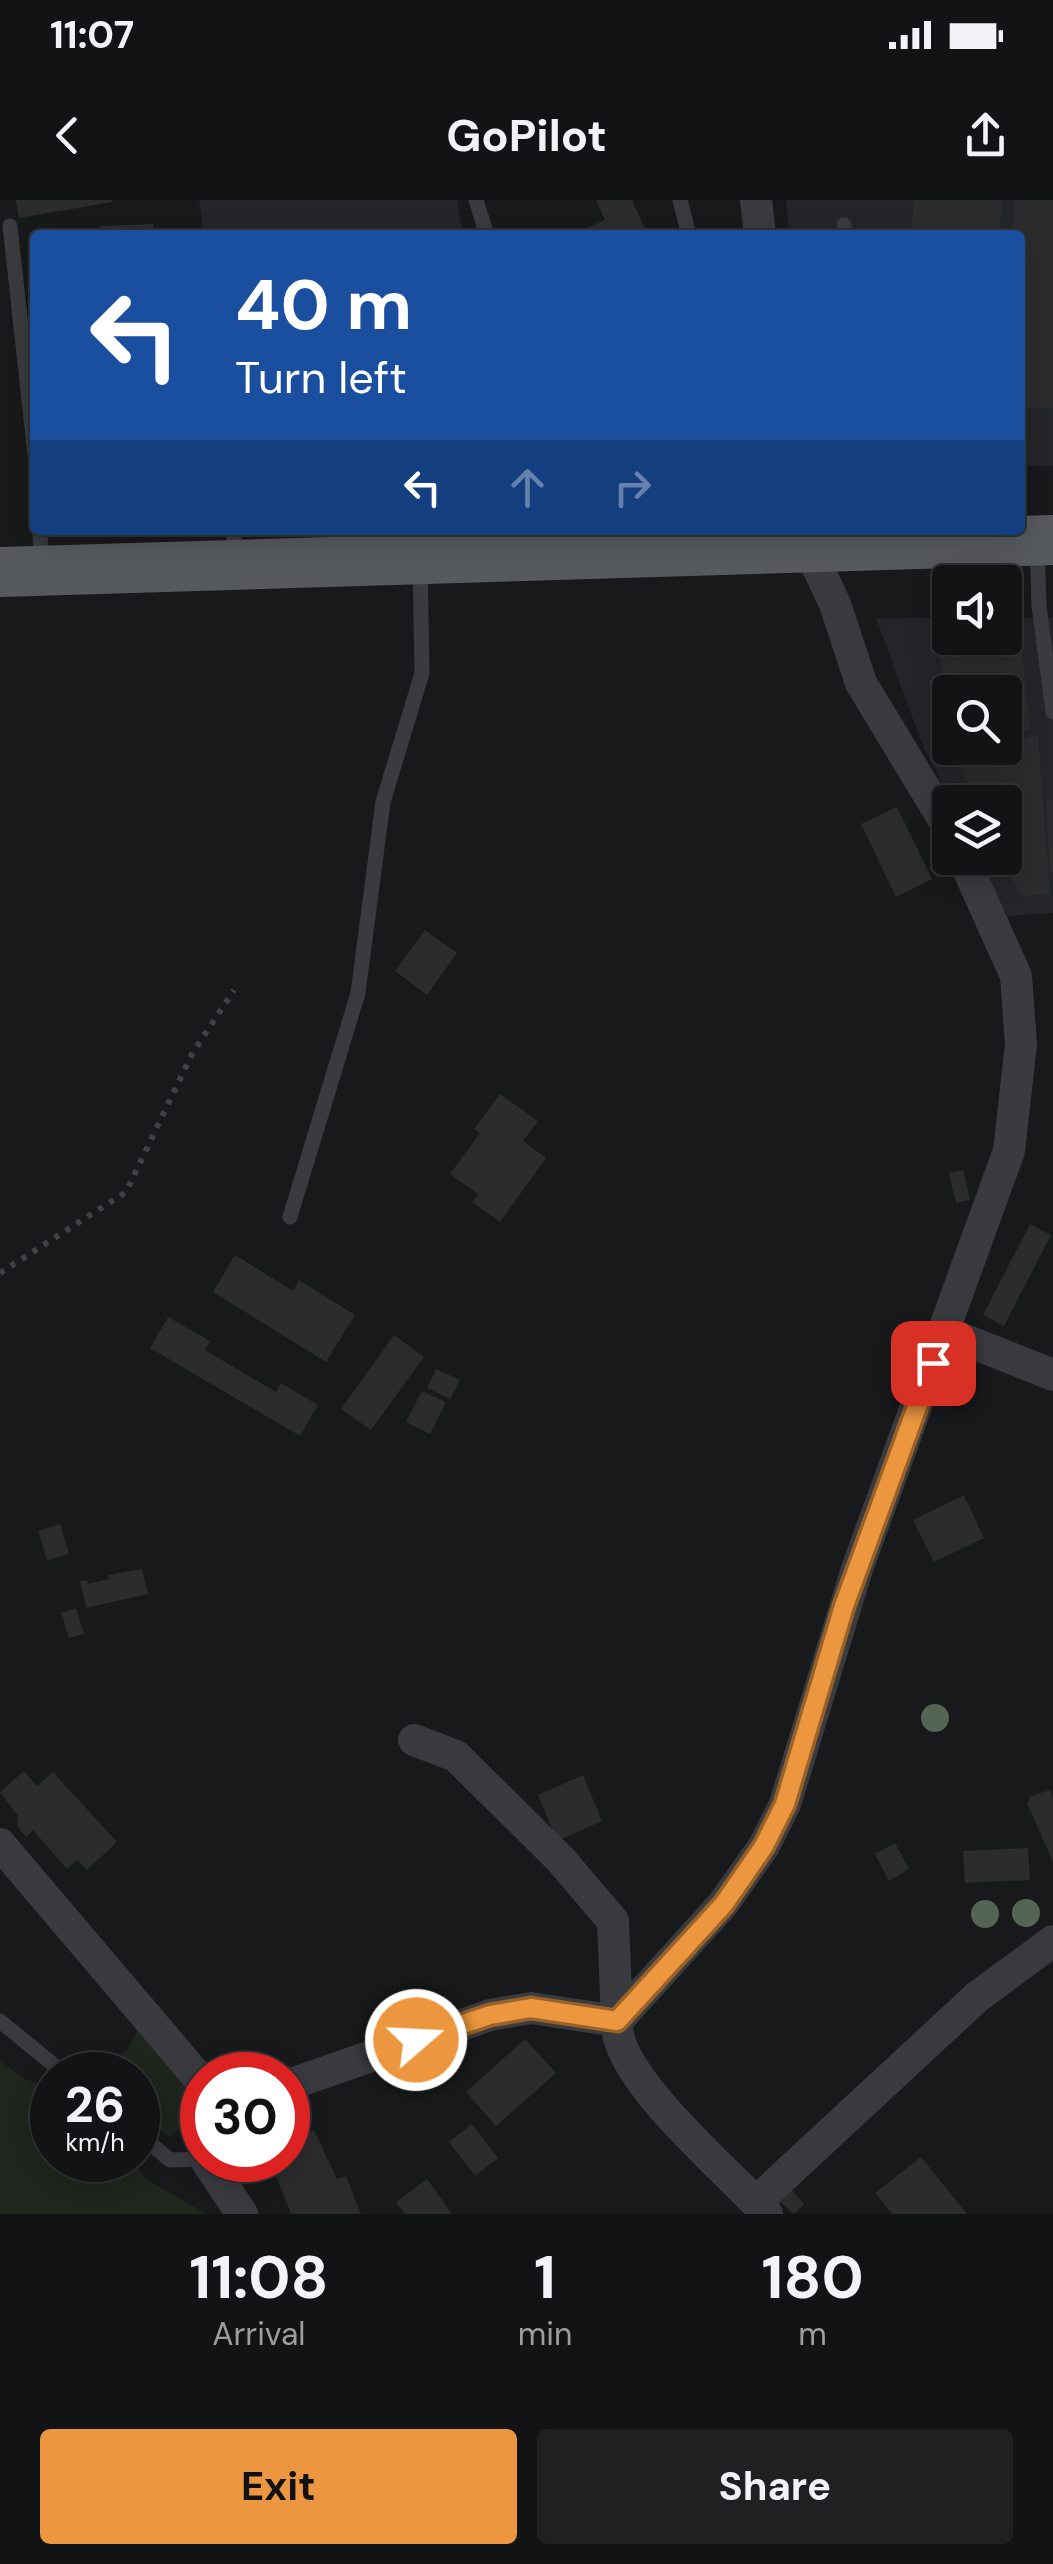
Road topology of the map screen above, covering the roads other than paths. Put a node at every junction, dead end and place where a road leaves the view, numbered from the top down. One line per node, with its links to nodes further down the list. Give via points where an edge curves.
1 (476, 200): 5 (lane)
2 (680, 200): 6 (lane)
3 (756, 200): 7 (street)
4 (10, 226): 8 (lane)
5 (485, 230)
6 (688, 230)
7 (759, 230)
8 (30, 409)
9 (803, 538): 10 (main road); 11 (main road); 16 (street, via 835,604 861,683)
10 (700, 540): 12 (main road)
11 (1045, 540): 15 (lane, via 1039,606)
12 (417, 544): 13 (main road); 18 (lane, via 422,672 382,802 358,993)
13 (235, 548): 14 (main road)
14 (27, 558)
15 (1053, 712)
16 (932, 800)
17 (971, 875): 19 (street, via 1016,976 1021,1044 1009,1150)
18 (290, 1217)
19 (945, 1332): 20 (street); 25 (street, via 862,1552 785,1804 724,1904)
20 (1053, 1375)
21 (414, 1740): 25 (street, via 456,1756 614,1922)
22 (0, 1844): 27 (street)
23 (1053, 1940): 30 (street, via 977,1998)
24 (0, 2021): 26 (lane)
25 (617, 2021): 28 (street, via 531,2008 490,2015); 30 (street, via 615,2039 628,2061 697,2146)
26 (38, 2052)
27 (180, 2056)
28 (310, 2078)
29 (220, 2182): 31 (street)
30 (762, 2208)
31 (242, 2214)

